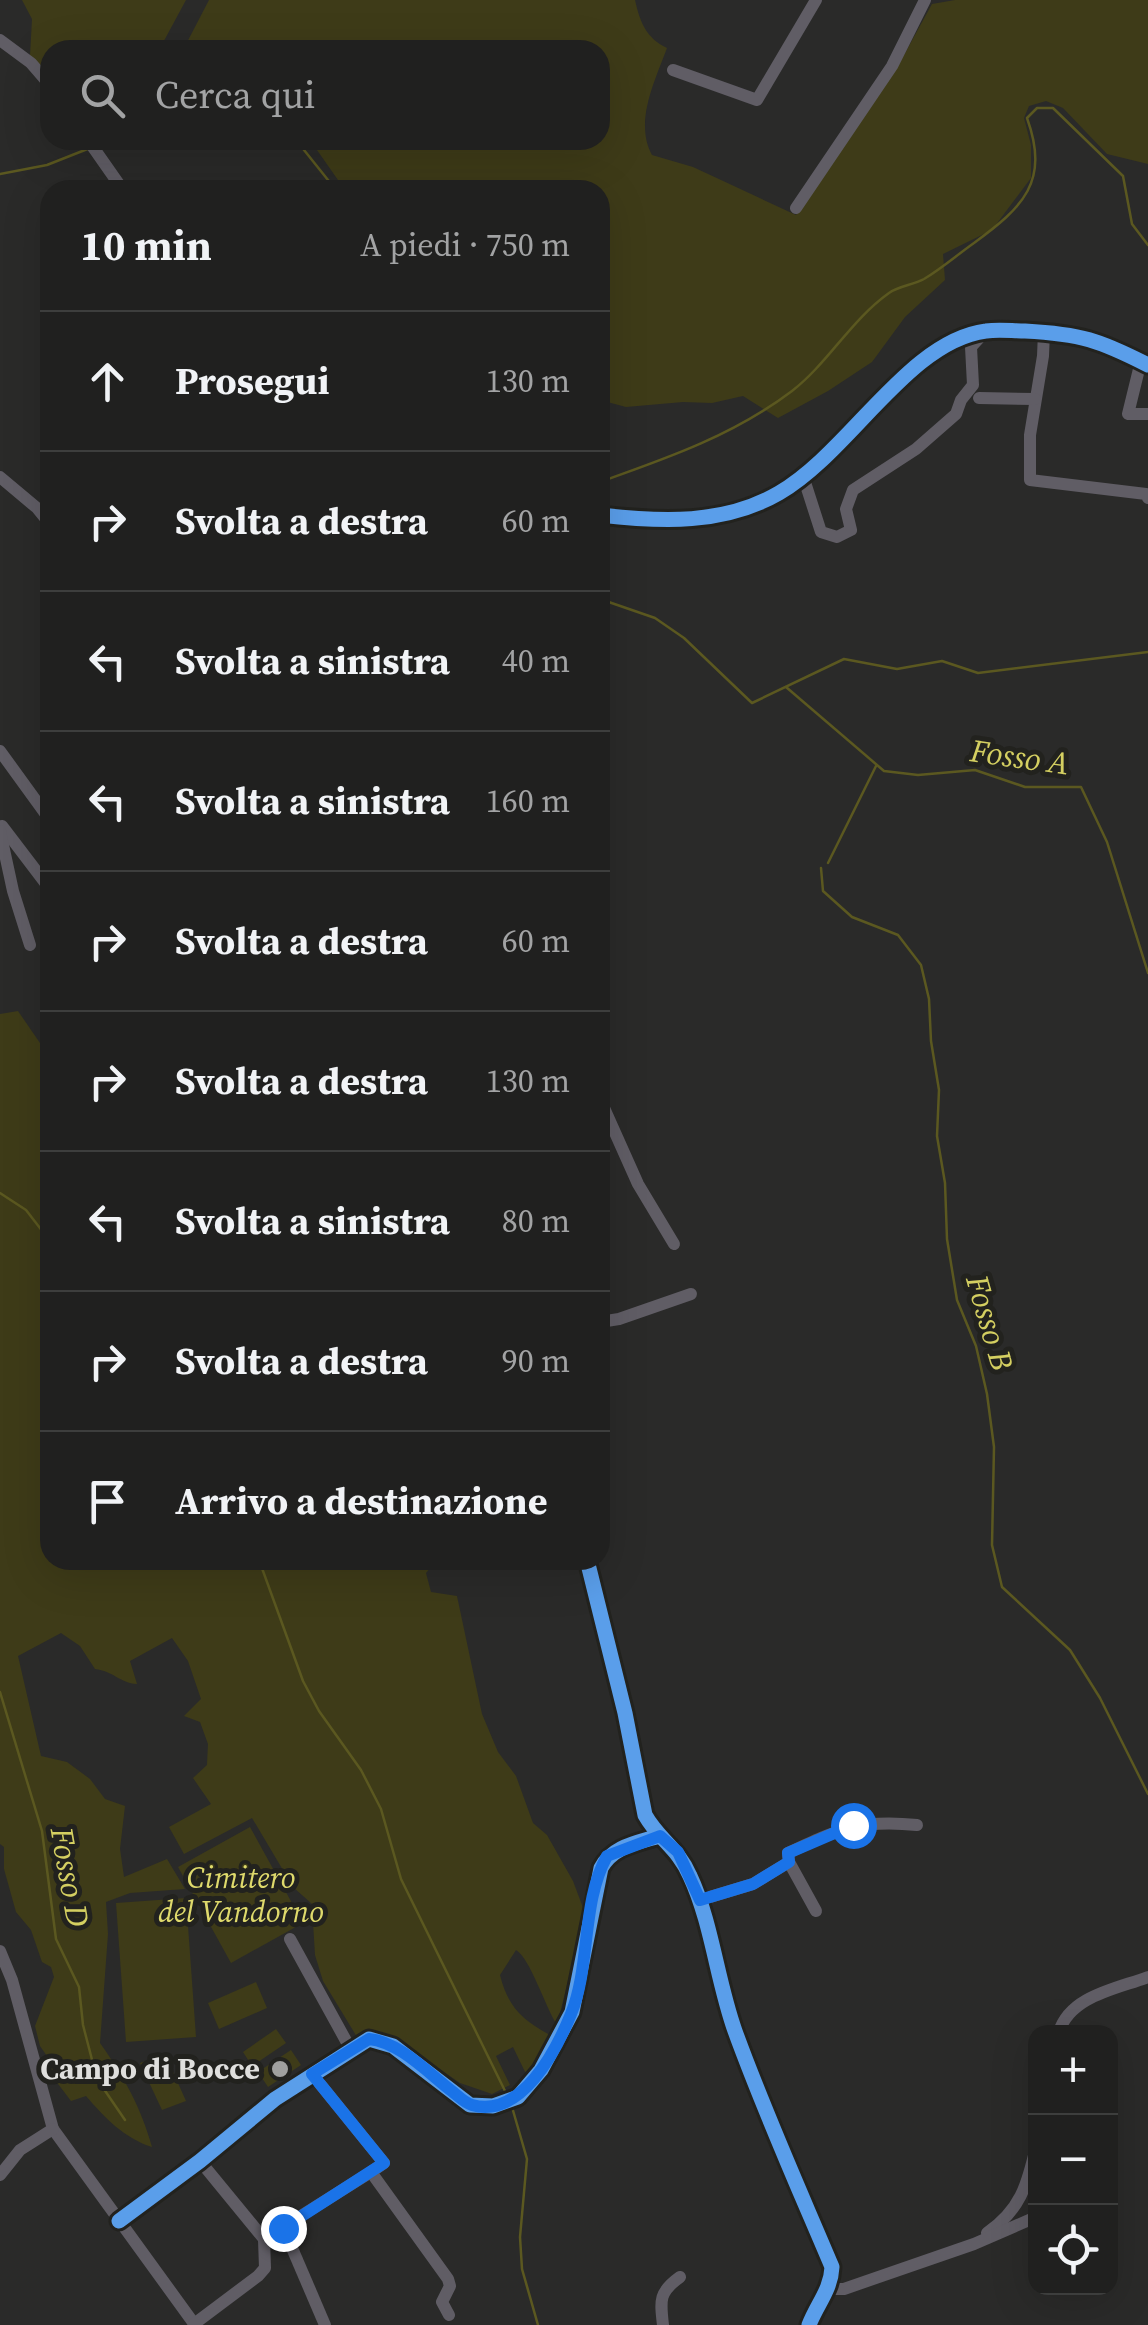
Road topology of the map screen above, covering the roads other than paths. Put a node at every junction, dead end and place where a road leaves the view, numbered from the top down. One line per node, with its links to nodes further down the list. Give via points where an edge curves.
1 (816, 0): 4 (street, via 757,100)
2 (925, 0): 8 (street, via 892,66)
3 (0, 40): 5 (street)
4 (673, 70)
5 (40, 74)
6 (95, 150): 7 (street)
7 (117, 180)
8 (796, 208)
9 (990, 331): 10 (street); 15 (street, via 952,341 921,360); 15 (street, via 971,347 973,385 956,414 853,490 846,509 851,530 837,536 822,532)
10 (1044, 332): 11 (street, via 1103,342); 13 (street)
11 (1144, 363): 14 (street, via 1128,414)
12 (978, 398): 13 (street)
13 (1035, 399): 17 (street, via 1030,480)
14 (1148, 414)
15 (804, 476): 19 (street, via 763,500 714,516 680,521)
16 (0, 477): 18 (street)
17 (1148, 498)
18 (40, 512)
19 (610, 516)
20 (0, 751): 21 (street)
21 (40, 806)
22 (0, 828): 23 (street); 24 (street)
23 (40, 877)
24 (30, 945)
25 (610, 1121): 26 (street)
26 (674, 1244)
27 (692, 1294): 28 (street)
28 (610, 1320)
29 (589, 1570): 31 (street, via 645,1815)
30 (917, 1824): 32 (street, via 853,1825 788,1853)
31 (660, 1836): 33 (street, via 678,1852); 39 (street, via 607,1856 572,2012 541,2070 518,2096 470,2105 392,2046 369,2039)
32 (789, 1862): 33 (street, via 753,1884); 34 (street)
33 (700, 1900): 52 (street, via 735,2031 832,2267)
34 (816, 1911)
35 (290, 1939): 39 (street)
36 (2, 1961): 41 (street)
37 (1148, 1977): 38 (street, via 1086,2000)
38 (1064, 2025)
39 (350, 2048): 40 (street)
40 (312, 2074): 42 (street); 43 (street, via 384,2163)
41 (53, 2129): 45 (street, via 20,2150); 47 (street)
42 (200, 2161): 47 (street); 49 (street)
43 (371, 2172): 48 (street); 53 (street, via 448,2279 442,2302)
44 (1028, 2174): 50 (street, via 1010,2217)
45 (0, 2175)
46 (1028, 2220): 50 (street)
47 (119, 2221): 54 (street)
48 (283, 2228): 49 (street); 55 (street)
49 (264, 2239): 54 (street, via 258,2276)
50 (974, 2244): 52 (street)
51 (680, 2277): 56 (street, via 659,2297)
52 (829, 2290): 57 (street)
53 (449, 2315)
54 (194, 2324)
55 (325, 2325)
56 (663, 2325)
57 (809, 2325)

